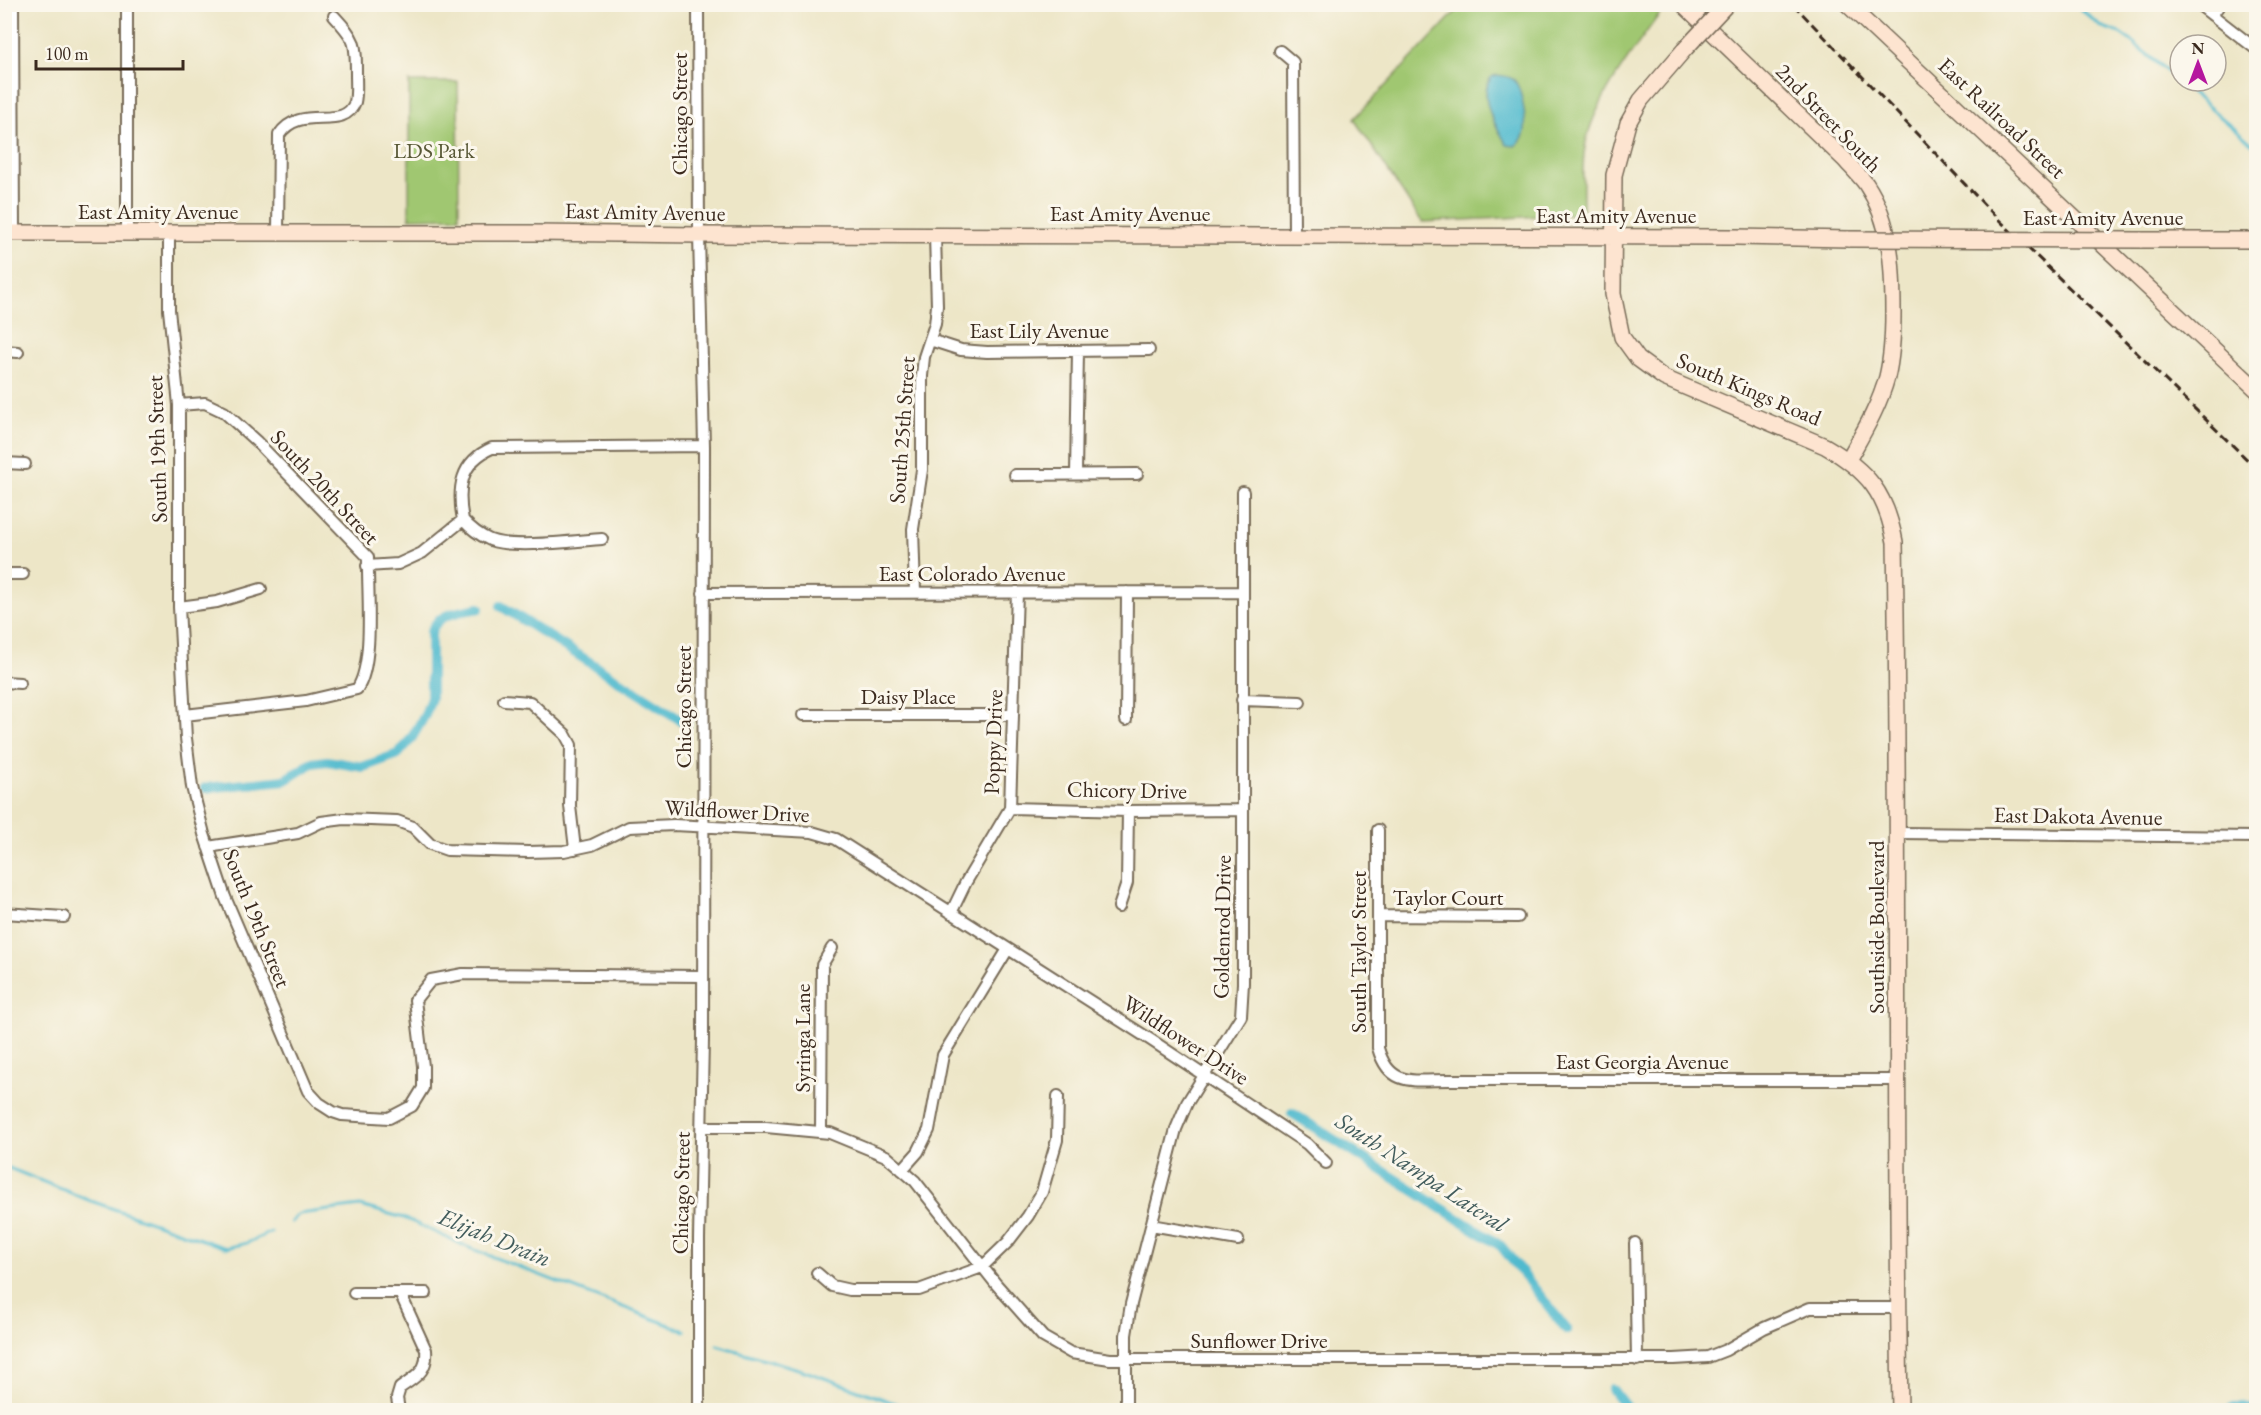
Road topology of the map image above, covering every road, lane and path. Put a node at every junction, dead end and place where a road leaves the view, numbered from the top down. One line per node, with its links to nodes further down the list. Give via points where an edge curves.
1 (14, 4): 13 (street)
2 (127, 4): 14 (street)
3 (698, 4): 17 (street, Chicago Street)
4 (1683, 4): 30 (main road, 2nd Street South, via 1845,160 1866,185 1880,211 1892,260 1892,344 1879,401)
5 (1727, 4): 20 (main road, South Kings Road, bridge, via 1641,100 1628,123 1614,175)
6 (2198, 4): 9 (street)
7 (2220, 4): 9 (street)
8 (1851, 6): 27 (main road, East Railroad Street)
9 (2212, 15): 11 (street)
10 (334, 16): 16 (street, via 351,34 356,46 354,103 345,114 332,118 293,120 279,135)
11 (2256, 49)
12 (1280, 51): 19 (street, via 1293,62)
13 (9, 233): 14 (main road, East Amity Avenue)
14 (127, 233): 15 (main road, East Amity Avenue)
15 (169, 233): 16 (main road, East Amity Avenue); 28 (street, South 19th Street, via 169,310)
16 (278, 233): 17 (main road, East Amity Avenue)
17 (699, 235): 18 (main road, East Amity Avenue); 29 (street, Chicago Street)
18 (935, 236): 19 (main road, East Amity Avenue); 22 (street, South 25th Street, via 937,306)
19 (1294, 236): 20 (main road, East Amity Avenue)
20 (1613, 237): 21 (main road, East Amity Avenue, bridge); 30 (main road, South Kings Road, via 1617,314 1622,337 1638,358 1664,378 1825,446)
21 (2256, 240)
22 (930, 340): 25 (street, East Lily Avenue, via 961,350 987,352); 43 (street, South 25th Street, via 922,376 922,470 913,529)
23 (1149, 350): 25 (street, East Lily Avenue)
24 (4, 351): 26 (street)
25 (1078, 351): 33 (street)
26 (18, 352)
27 (2256, 389)
28 (179, 405): 39 (street, South 20th Street, via 205,403 224,412 368,557); 48 (street, South 19th Street)
29 (704, 446): 37 (street, via 492,448 480,453 461,482); 47 (street, Chicago Street)
30 (1848, 460): 63 (main road, Southside Boulevard, via 1867,476 1881,498 1890,516 1895,542)
31 (4, 463): 32 (street)
32 (25, 464)
33 (1076, 474): 34 (street); 35 (street)
34 (1137, 474)
35 (1014, 475)
36 (1243, 492): 46 (street, Goldenrod Drive)
37 (463, 520): 38 (street, via 492,541 526,544); 39 (street, via 422,553 398,564)
38 (602, 539)
39 (368, 566): 54 (street, South 20th Street, via 368,651 363,680 357,689 306,701)
40 (4, 574): 41 (street)
41 (23, 574)
42 (261, 589): 48 (street, via 217,602)
43 (915, 592): 44 (street, East Colorado Avenue); 47 (street, East Colorado Avenue)
44 (1017, 592): 45 (street, East Colorado Avenue); 55 (street, Poppy Drive)
45 (1127, 592): 46 (street, East Colorado Avenue); 57 (street)
46 (1241, 592): 52 (street, Goldenrod Drive)
47 (704, 593): 61 (street, Chicago Street)
48 (179, 607): 54 (street, South 19th Street)
49 (4, 682): 50 (street)
50 (20, 683)
51 (504, 700): 66 (street, via 530,702 565,734 571,745 570,806)
52 (1242, 700): 53 (street); 59 (street, Goldenrod Drive)
53 (1300, 702)
54 (185, 715): 65 (street, South 19th Street, via 192,787)
55 (1013, 715): 56 (street, Daisy Place); 58 (street, Poppy Drive)
56 (803, 716)
57 (1125, 720)
58 (1010, 808): 60 (street, Chicory Drive); 69 (street, Poppy Drive)
59 (1243, 810): 60 (street, Chicory Drive); 77 (street, Goldenrod Drive, via 1240,1016)
60 (1128, 811): 67 (street, via 1127,883)
61 (702, 827): 66 (street, Wildflower Drive, via 628,827); 69 (street, Wildflower Drive, via 812,832 836,839); 75 (street, Chicago Street)
62 (1377, 830): 70 (street, South Taylor Street)
63 (1899, 833): 64 (street, East Dakota Avenue); 78 (main road, Southside Boulevard)
64 (2256, 837)
65 (208, 847): 66 (street, Wildflower Drive, via 298,833 321,822 344,819 398,821 413,827 430,844 447,850); 75 (street, South 19th Street, via 225,897 308,1091 319,1103 342,1116 389,1118 412,1106 423,1088 415,1000 431,981 463,974)
66 (575, 849)
67 (1119, 907)
68 (4, 913): 71 (street)
69 (951, 913): 74 (street, Wildflower Drive)
70 (1378, 916): 72 (street, Taylor Court); 76 (street, South Taylor Street, via 1378,1048)
71 (64, 917)
72 (1518, 917)
73 (832, 948): 81 (street, Syringa Lane, via 822,966)
74 (1008, 949): 77 (street, Wildflower Drive); 83 (street, via 943,1054 929,1130 918,1152)
75 (702, 976): 80 (street, Chicago Street)
76 (1388, 1072): 78 (street, East Georgia Avenue, via 1404,1079 1454,1080)
77 (1203, 1075): 82 (street, Wildflower Drive, via 1307,1144); 84 (street, Goldenrod Drive, via 1176,1129)
78 (1898, 1080): 92 (main road, Southside Boulevard)
79 (1058, 1096): 87 (street, via 1057,1140 1042,1192 1008,1242)
80 (702, 1127): 81 (street, Sunflower Drive); 96 (street, Chicago Street)
81 (820, 1131): 83 (street, Sunflower Drive, via 886,1156)
82 (1326, 1163)
83 (902, 1170): 87 (street, Sunflower Drive)
84 (1151, 1225): 85 (street); 93 (street, Goldenrod Drive, via 1131,1305)
85 (1238, 1240)
86 (1635, 1243): 94 (street)
87 (982, 1266): 88 (street, via 919,1290 850,1290 832,1286); 93 (street, Sunflower Drive, via 1043,1337 1071,1353)
88 (817, 1273)
89 (354, 1293): 90 (street)
90 (400, 1293): 91 (street); 95 (street, via 427,1358 419,1376 400,1388)
91 (426, 1293)
92 (1898, 1308): 94 (street, Sunflower Drive, via 1810,1308 1708,1357); 98 (main road, Southside Boulevard)
93 (1126, 1359): 94 (street, Sunflower Drive); 97 (street, Goldenrod Drive)
94 (1637, 1360)
95 (399, 1410)
96 (699, 1410)
97 (1126, 1410)
98 (1900, 1410)

